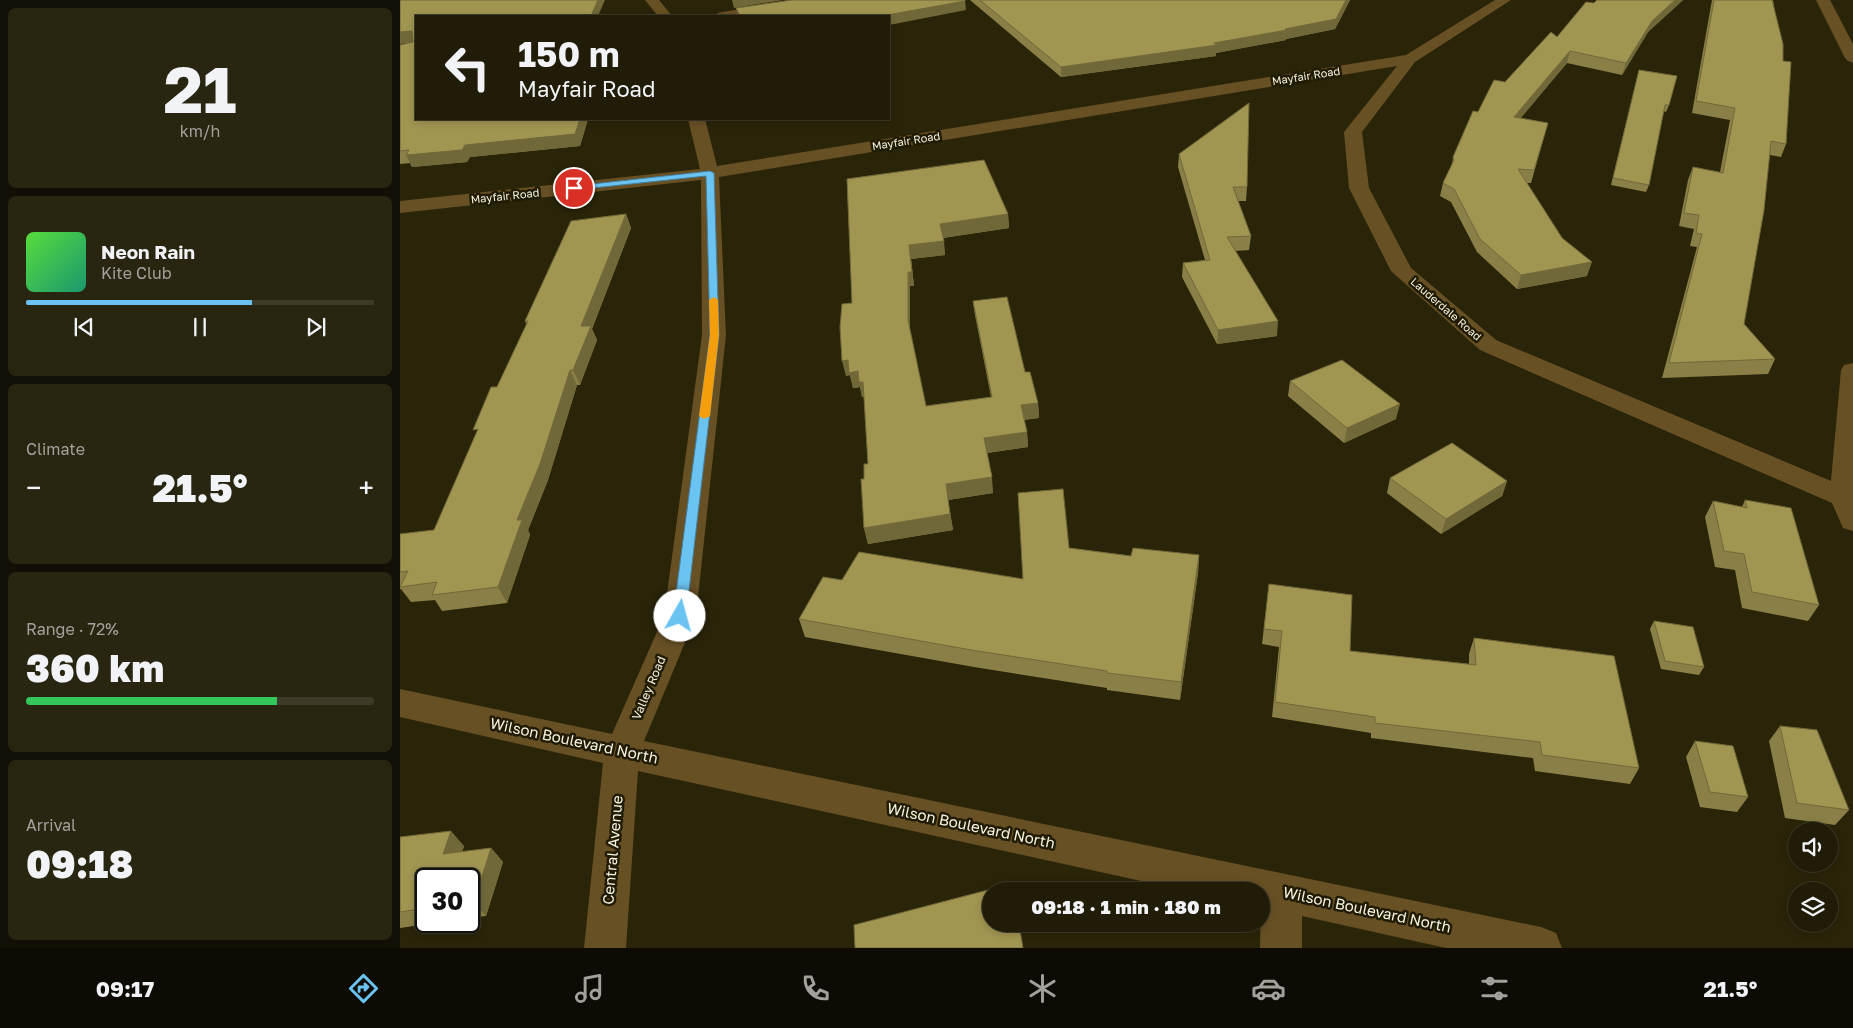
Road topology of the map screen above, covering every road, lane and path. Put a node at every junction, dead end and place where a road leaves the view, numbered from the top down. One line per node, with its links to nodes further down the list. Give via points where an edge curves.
1 (652, 0): 5 (street)
2 (819, 0): 6 (street)
3 (1504, 0): 8 (street, Lauderdale Road)
4 (1823, 0): 7 (street)
5 (664, 15)
6 (730, 15)
7 (1853, 58)
8 (1410, 59): 10 (street, Mayfair Road); 13 (street, Lauderdale Road, via 1353,132 1359,188 1402,271 1488,345)
9 (696, 120): 10 (street, Valley Road)
10 (710, 173): 11 (street, Mayfair Road); 16 (street, Valley Road, via 714,335 680,616)
11 (400, 208)
12 (1853, 370): 13 (street)
13 (1844, 496): 14 (street)
14 (1853, 521)
15 (400, 703): 16 (street, Wilson Boulevard North)
16 (622, 752): 17 (street, Wilson Boulevard North); 18 (street, Central Avenue)
17 (1283, 892): 19 (street); 20 (street, Wilson Boulevard North)
18 (605, 948)
19 (1281, 948)
20 (1541, 948)

